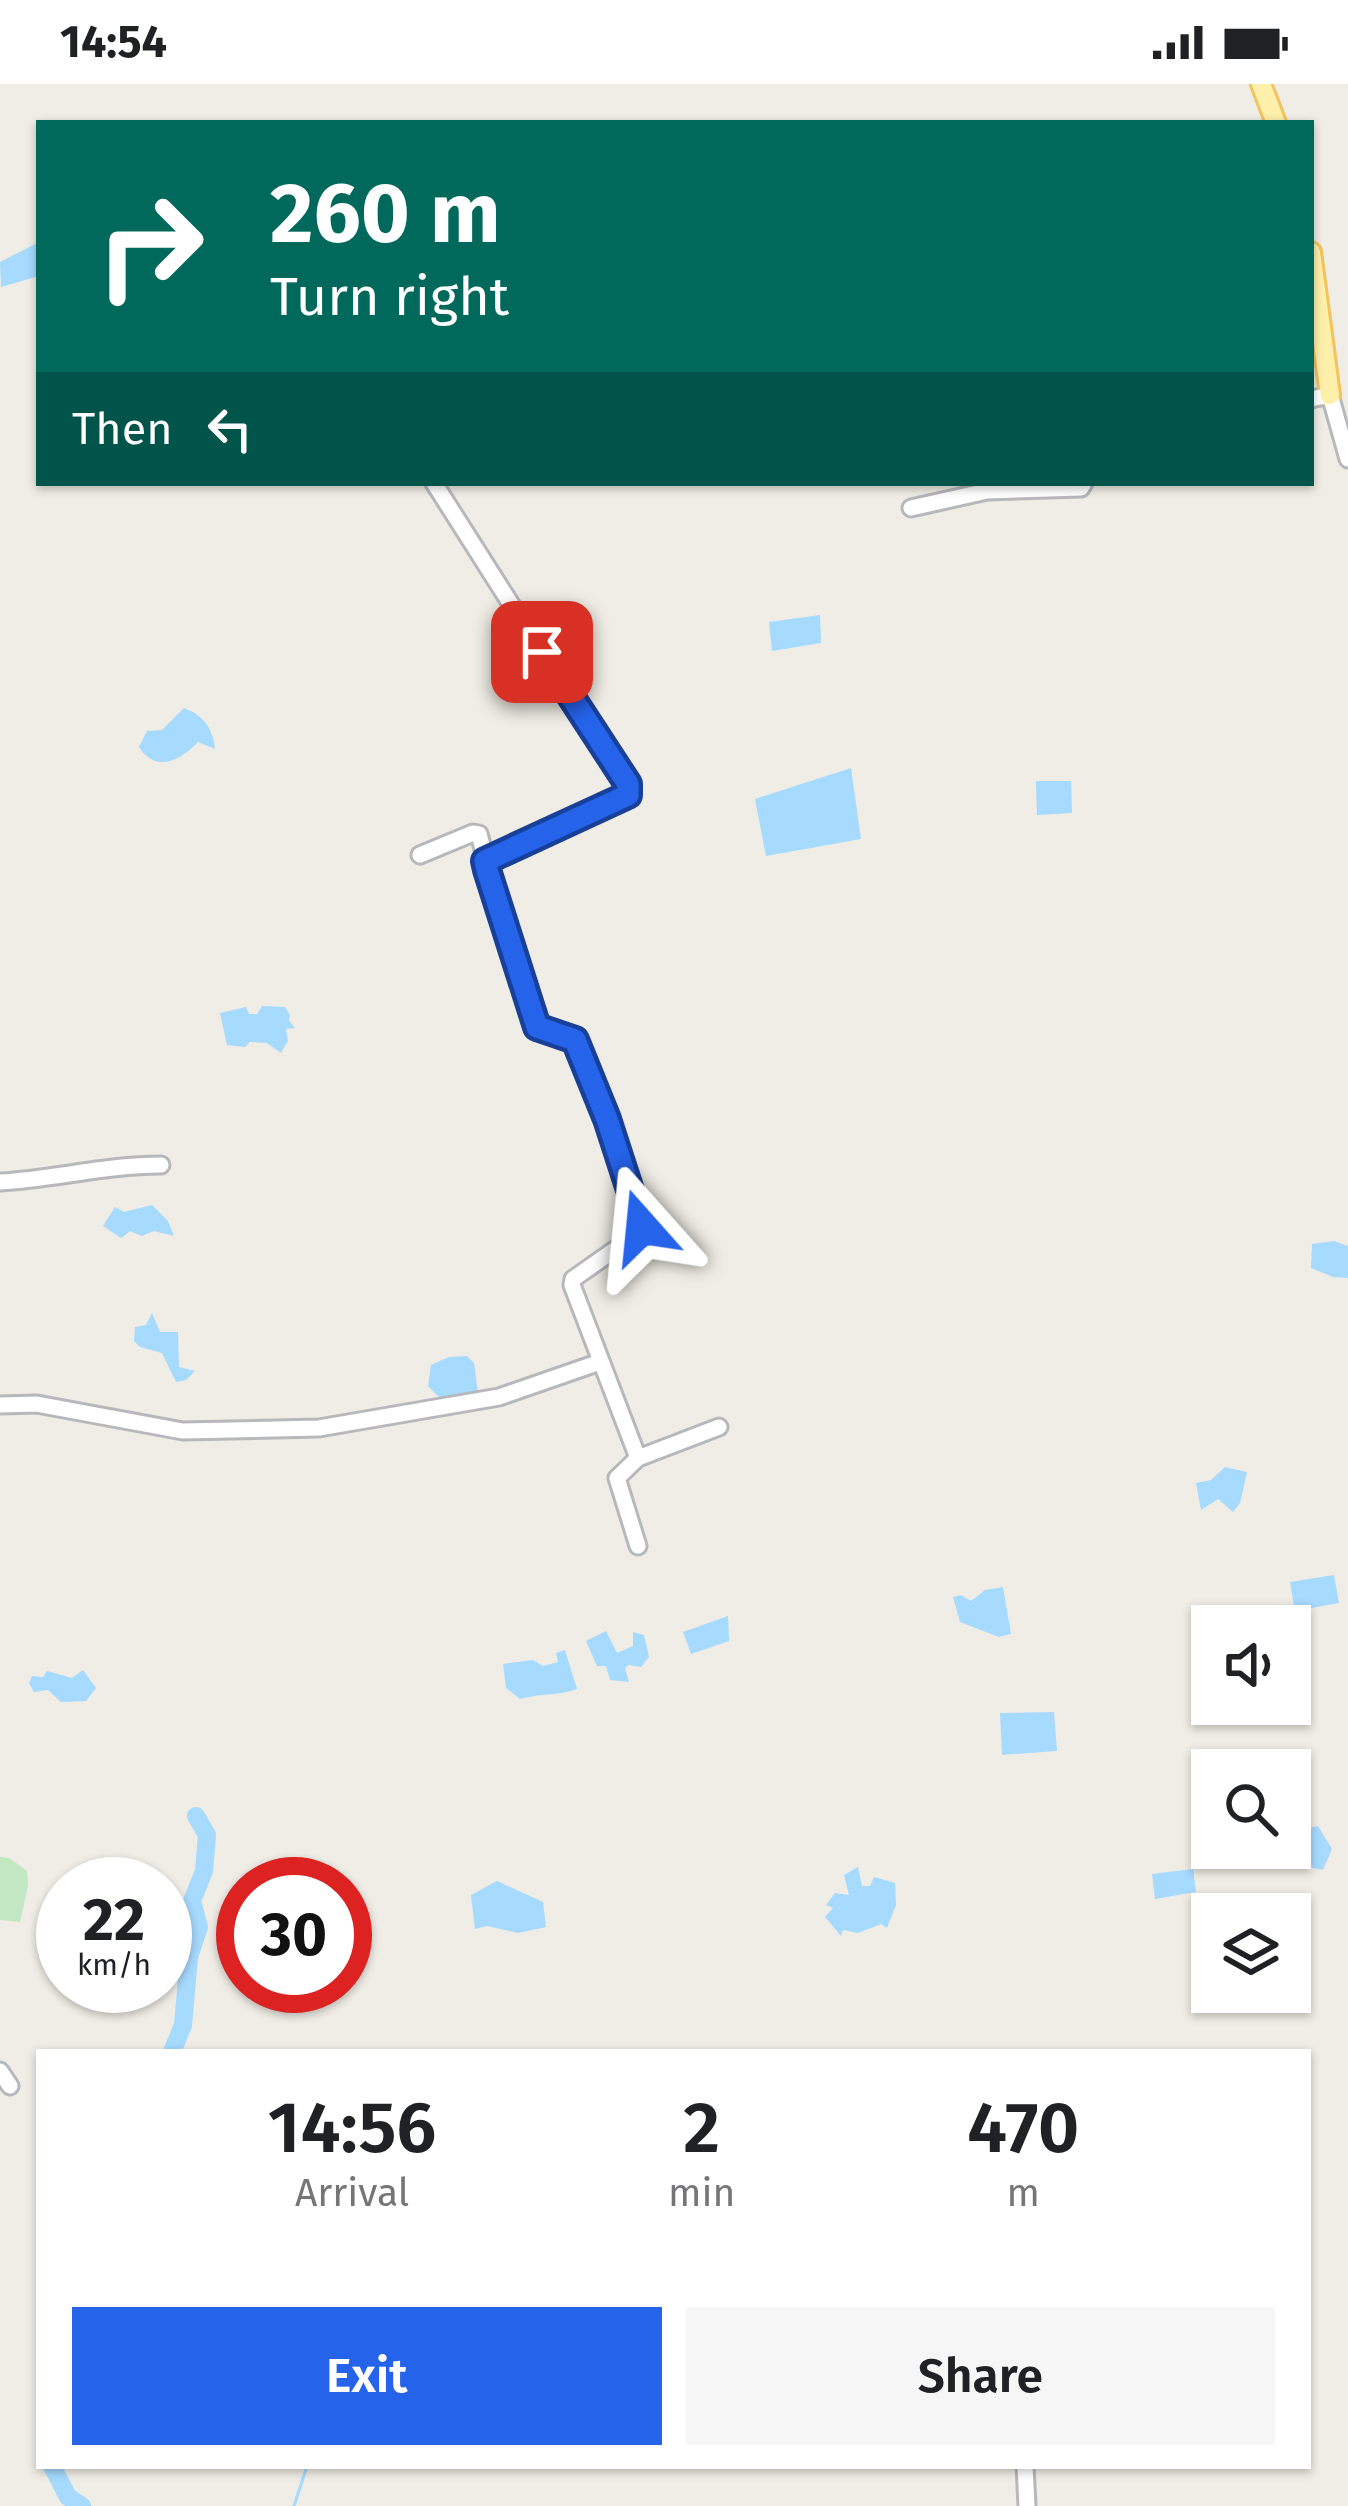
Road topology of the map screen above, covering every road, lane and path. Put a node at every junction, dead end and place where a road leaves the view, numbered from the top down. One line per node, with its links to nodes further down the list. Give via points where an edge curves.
1 (1261, 84): 2 (main road)
2 (1275, 120)
3 (1314, 300): 4 (main road)
4 (1320, 397): 5 (street)
5 (1348, 458)
6 (436, 486): 10 (street, via 629,790)
7 (1083, 486): 8 (street, via 987,491)
8 (911, 508)
9 (420, 855): 10 (street, via 473,832)
10 (485, 861): 13 (street, via 537,1027 575,1040 642,1227 573,1279)
11 (161, 1165): 12 (street)
12 (0, 1182)
13 (600, 1362): 14 (street, via 500,1397 319,1428 184,1431 37,1404); 16 (street)
14 (0, 1405)
15 (718, 1427): 16 (street)
16 (638, 1458): 17 (street, via 616,1480)
17 (638, 1546)
18 (0, 2071): 19 (street)
19 (10, 2086)
20 (1025, 2469): 21 (street)
21 (1027, 2506)

